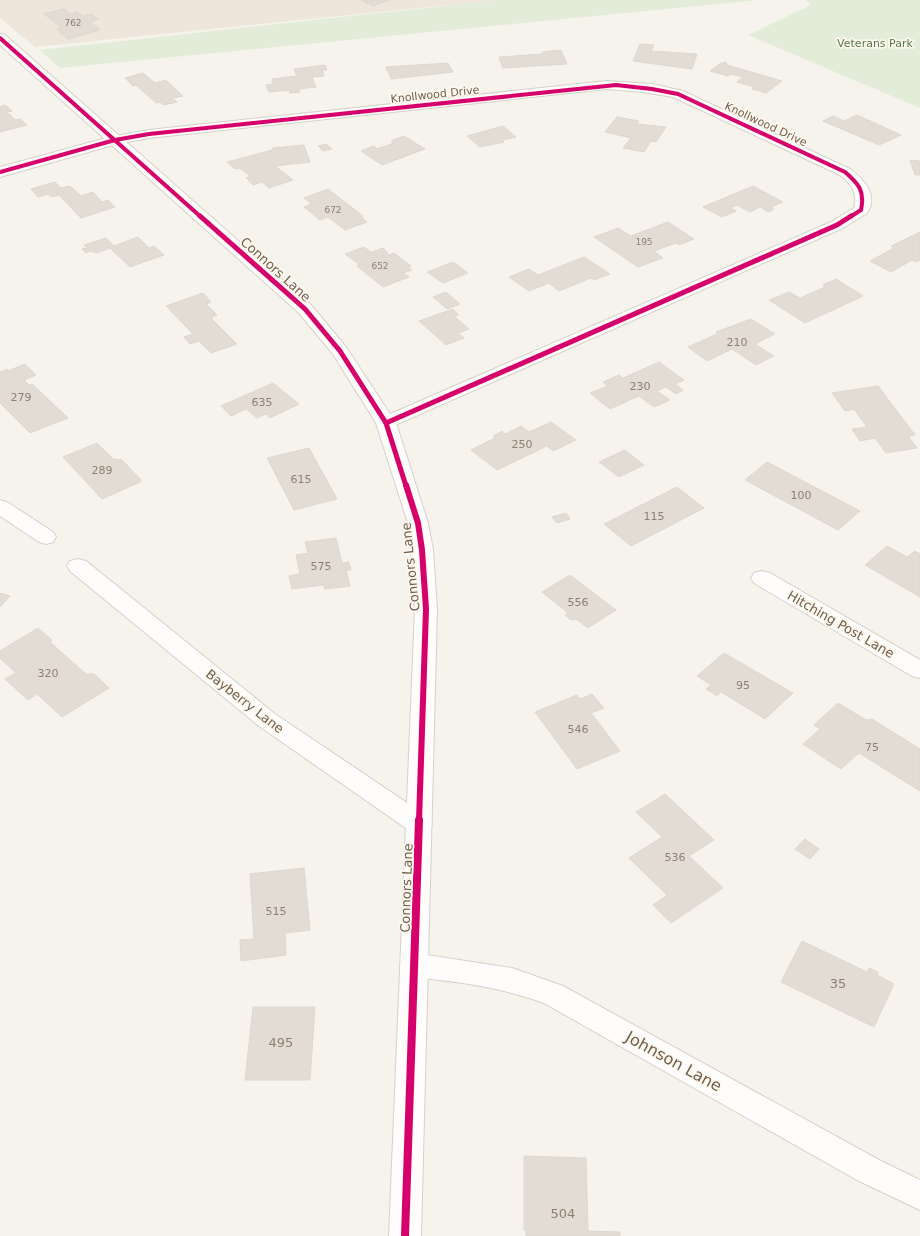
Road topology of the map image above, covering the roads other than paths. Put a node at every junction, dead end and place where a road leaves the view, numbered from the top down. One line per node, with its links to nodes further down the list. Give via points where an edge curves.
1 (0, 38): 2 (street, Connors Lane)
2 (115, 140): 3 (street, Knollwood Drive); 4 (street, Connors Lane, via 305,309 340,351); 4 (street, Knollwood Drive, via 149,134 583,88 628,86 656,88 678,94 845,172 860,184 865,195 861,210 837,225)
3 (0, 172)
4 (386, 423): 10 (street, Connors Lane, via 418,523 425,577 426,634)
5 (0, 507): 6 (street)
6 (46, 537)
7 (78, 566): 10 (street, Bayberry Lane, via 267,720)
8 (762, 578): 9 (street, Hitching Post Lane)
9 (920, 670)
10 (419, 824): 11 (street, Connors Lane)
11 (414, 965): 12 (street, Johnson Lane, via 512,980 553,994 868,1170); 13 (street, Connors Lane)
12 (920, 1195)
13 (405, 1236)

